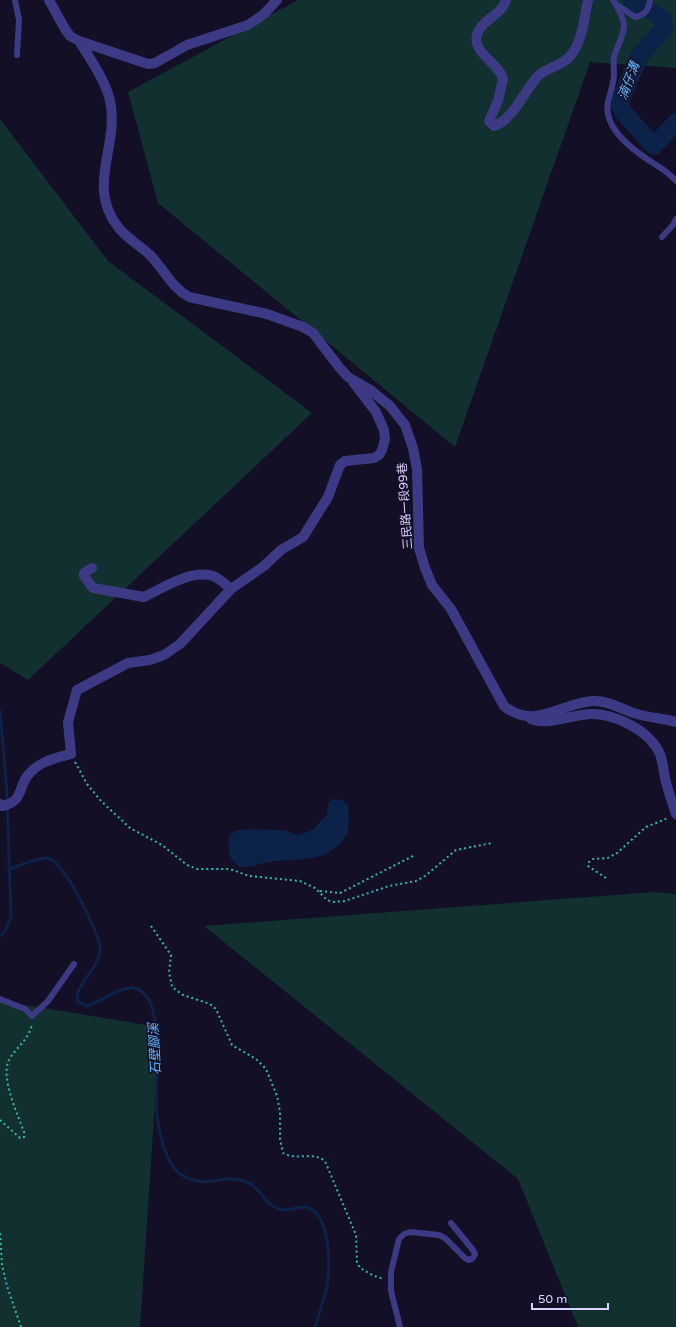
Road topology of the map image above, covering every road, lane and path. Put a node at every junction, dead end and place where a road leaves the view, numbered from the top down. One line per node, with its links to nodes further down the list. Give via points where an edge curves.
1 (15, 0): 9 (lane, via 19,20)
2 (49, 0): 8 (street, via 68,32)
3 (278, 0): 8 (street, via 264,14 248,24 187,45 155,63 148,64)
4 (506, 0): 5 (street, via 502,9 482,25 477,41 480,49 497,67 503,79 498,101 489,121 494,126 507,117 539,75 565,62 572,55 582,33)
5 (588, 0)
6 (650, 0): 7 (lane, via 646,12 635,17)
7 (614, 2): 10 (lane, via 624,25 614,59 614,76 607,108 609,118 624,139)
8 (79, 41): 13 (street, 三民路一段99巷, via 112,106 112,127 102,180 104,199 118,228 150,255 180,292 189,297 267,314 303,327 313,333)
9 (17, 55)
10 (676, 181)
11 (676, 220): 12 (lane)
12 (662, 237)
13 (348, 377): 15 (street, via 376,412 384,430 382,450 374,458 345,461 340,465 328,497 303,537 280,550 264,566); 16 (street, 三民路一段99巷, via 369,389 390,406 405,425 414,448 417,469 419,548 432,585 451,609 504,706 513,714)
14 (92, 568): 15 (street, via 84,573 84,576 93,588 136,597 144,597 185,578 202,576 213,576)
15 (231, 589): 18 (street, via 180,644 164,655 128,663 77,690 68,722)
16 (525, 717): 17 (street, via 594,701 604,702 638,715); 20 (street, 三民路一段99巷, via 536,721 551,721 585,714 601,714 636,729 647,737 658,751)
17 (676, 722)
18 (71, 754): 19 (street, via 52,758 40,764 28,774 17,799 11,804); 24 (path, via 87,784 101,801 130,828 162,845 187,865 197,869 230,869 249,876 300,882)
19 (0, 804)
20 (673, 815): 23 (path, via 646,827 613,856 589,862 588,866 591,869)
21 (492, 843): 24 (path, via 456,850 416,881 389,886 345,901 327,900)
22 (413, 856): 24 (path, via 340,893)
23 (606, 878)
24 (320, 891)
25 (151, 926): 32 (path, via 172,955 169,972 172,987 176,992 210,1004 216,1009 232,1045 256,1059 266,1069 280,1112 283,1153 292,1156 312,1155 325,1161 356,1235 357,1262 360,1268 374,1276)
26 (74, 964): 28 (lane, via 48,1001)
27 (0, 999): 28 (lane, via 25,1009)
28 (32, 1016): 29 (path, via 31,1029 9,1060 7,1067 7,1081 24,1137 20,1138)
29 (0, 1120)
30 (451, 1223): 32 (lane, via 473,1250 473,1258 466,1258 439,1235 410,1232 399,1239 394,1252)
31 (0, 1233): 33 (path, via 2,1265)
32 (391, 1280): 34 (lane, via 391,1291)
33 (22, 1327)
34 (400, 1327)

